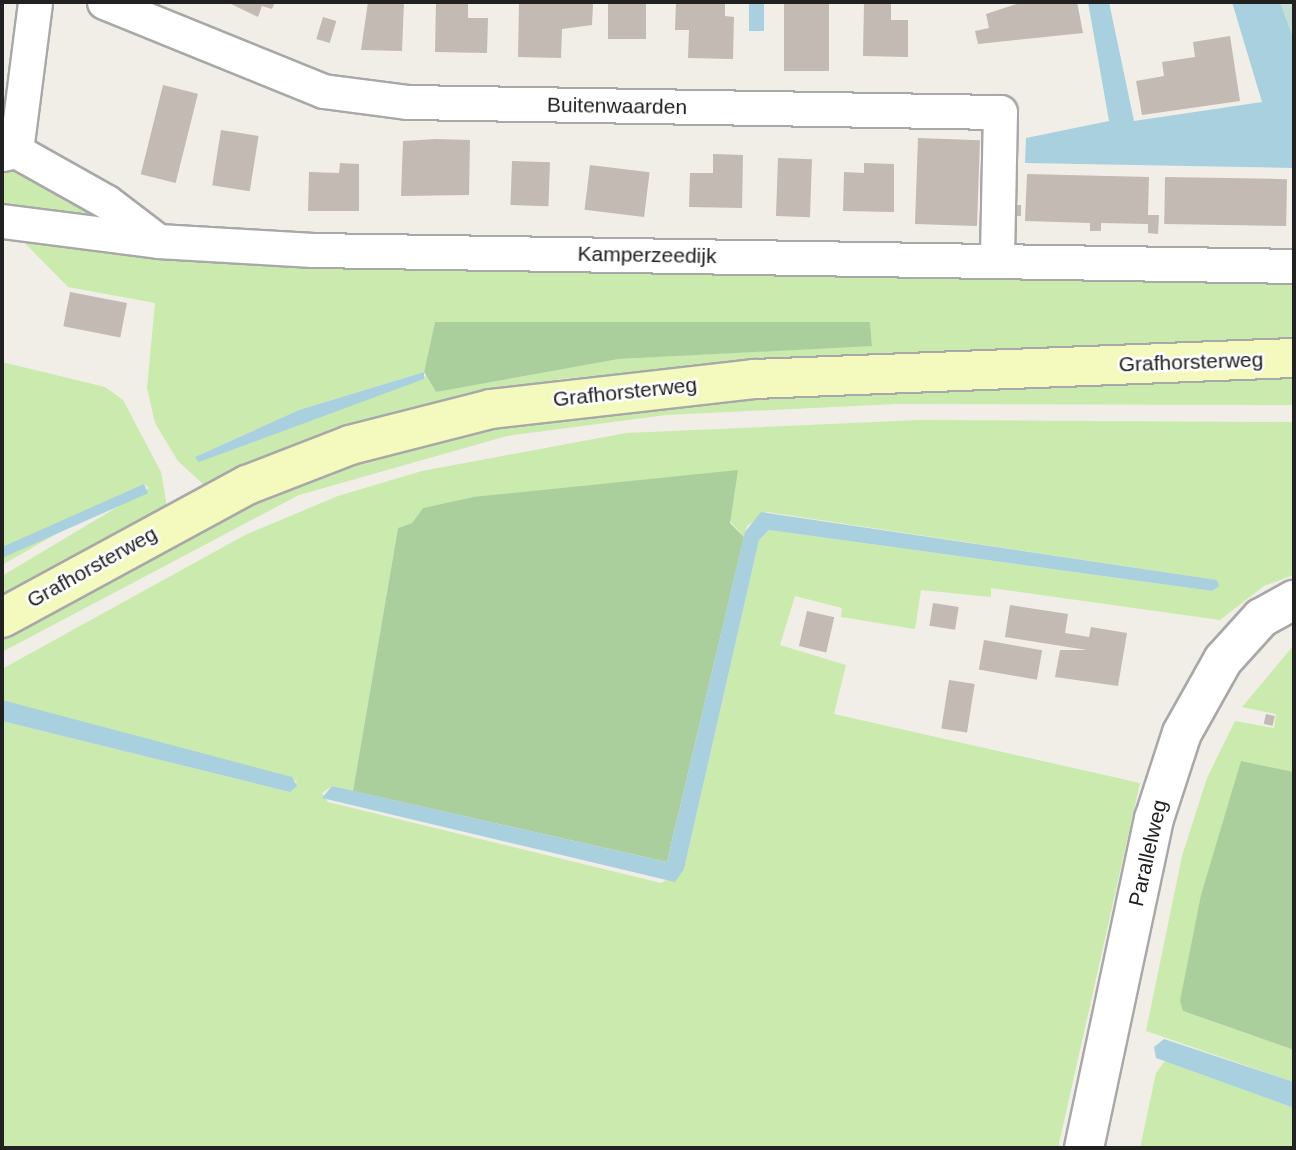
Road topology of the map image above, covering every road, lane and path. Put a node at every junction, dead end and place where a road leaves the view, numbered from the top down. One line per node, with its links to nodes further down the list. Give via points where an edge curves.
1 (35, 2): 3 (street)
2 (104, 2): 6 (street, Buitenwaarden, via 323,91 408,102 1000,112)
3 (9, 152): 5 (street, via 107,202)
4 (2, 221): 5 (street, Kamperzeedijk)
5 (158, 241): 6 (street, Kamperzeedijk)
6 (997, 261): 7 (street, Kamperzeedijk)
7 (1294, 266)
8 (1294, 358): 10 (main road, Grafhorsterweg, via 754,379 491,409 350,445 247,485)
9 (1294, 600): 11 (street, Parallelweg, via 1261,618 1223,660 1182,733 1154,819)
10 (2, 618)
11 (1084, 1148)

